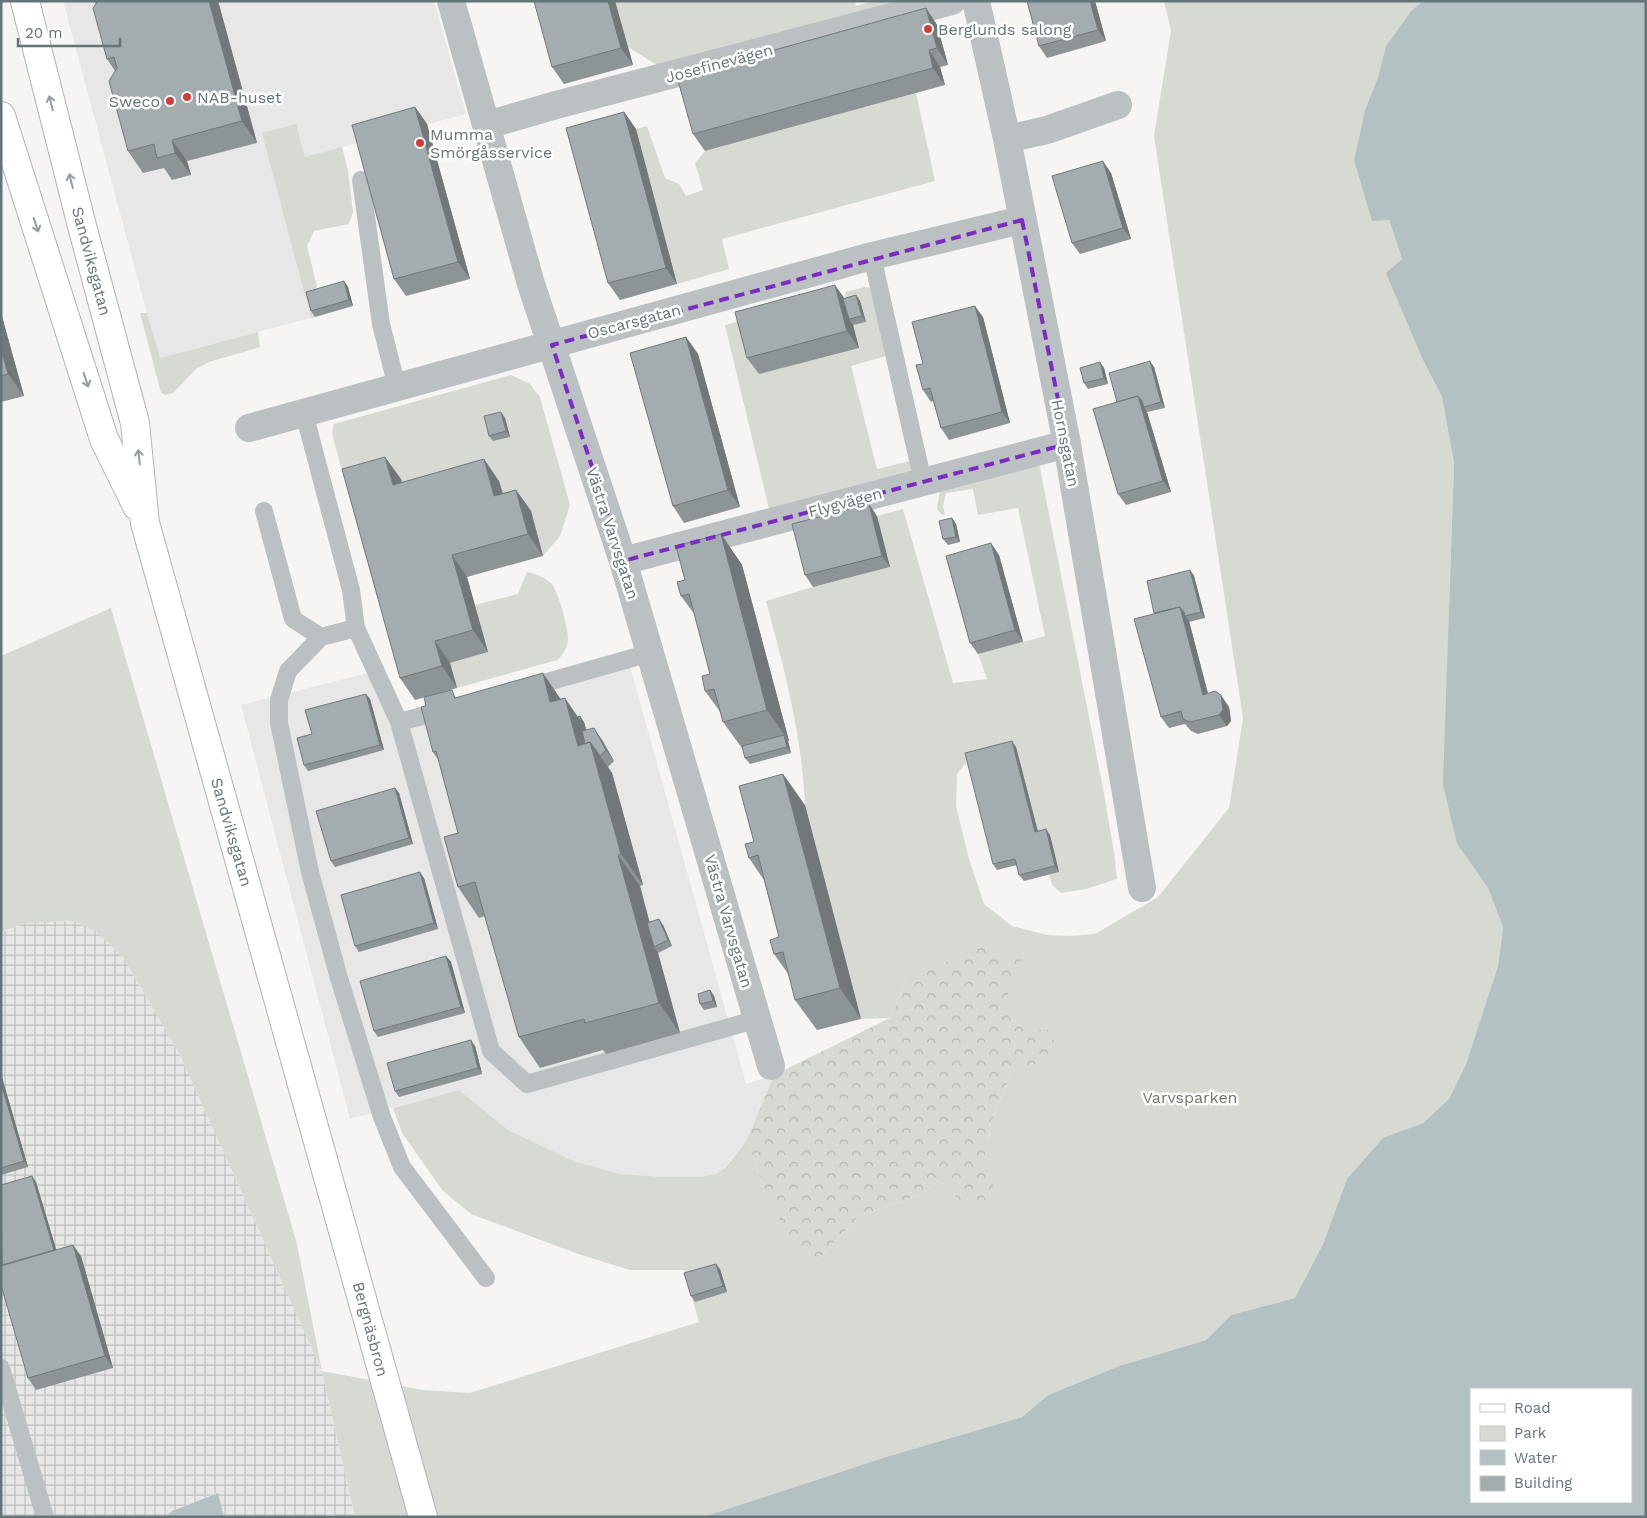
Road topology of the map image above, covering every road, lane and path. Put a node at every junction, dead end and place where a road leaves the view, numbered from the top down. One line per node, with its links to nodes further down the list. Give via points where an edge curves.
1 (25, 1): 19 (main road, Sandviksgatan, one-way to 1, via 135,423)
2 (452, 1): 7 (street, Västra Varvsgatan)
3 (952, 1): 7 (street, Josefinevägen)
4 (976, 1): 8 (street, Hornsgatan)
5 (1118, 105): 8 (street, via 1047,130)
6 (1, 116): 19 (main road, Sandviksgatan, one-way to 19, via 104,439)
7 (486, 126): 12 (street, Västra Varvsgatan, via 531,284)
8 (1007, 139): 10 (street, Hornsgatan)
9 (361, 180): 13 (lane, via 381,324)
10 (1022, 220): 11 (street, Oscarsgatan); 16 (street, Hornsgatan)
11 (872, 256): 12 (street, Oscarsgatan); 17 (lane)
12 (552, 344): 13 (street, Oscarsgatan); 20 (street, Västra Varvsgatan)
13 (397, 387): 14 (street, Oscarsgatan)
14 (304, 413): 15 (street, Oscarsgatan); 21 (lane, via 351,590)
15 (249, 428)
16 (1067, 444): 17 (street, Flygvägen); 27 (street, Hornsgatan)
17 (923, 482): 20 (street, Flygvägen)
18 (264, 511): 22 (lane, via 293,619)
19 (145, 523): 30 (main road, Sandviksgatan)
20 (624, 561): 23 (street, Västra Varvsgatan)
21 (356, 628): 22 (lane); 26 (lane)
22 (321, 638): 31 (lane, via 288,671 279,700 279,723 310,872 382,1117 402,1166)
23 (650, 653): 24 (lane); 28 (street, Västra Varvsgatan)
24 (510, 692)
25 (464, 704): 26 (lane)
26 (399, 722): 28 (lane, via 491,1052 527,1084)
27 (1142, 888)
28 (758, 1019): 29 (street, Västra Varvsgatan)
29 (772, 1066)
30 (319, 1142): 34 (main road, Bergnäsbron)
31 (486, 1278)
32 (1, 1368): 33 (lane)
33 (45, 1517)
34 (423, 1517)

